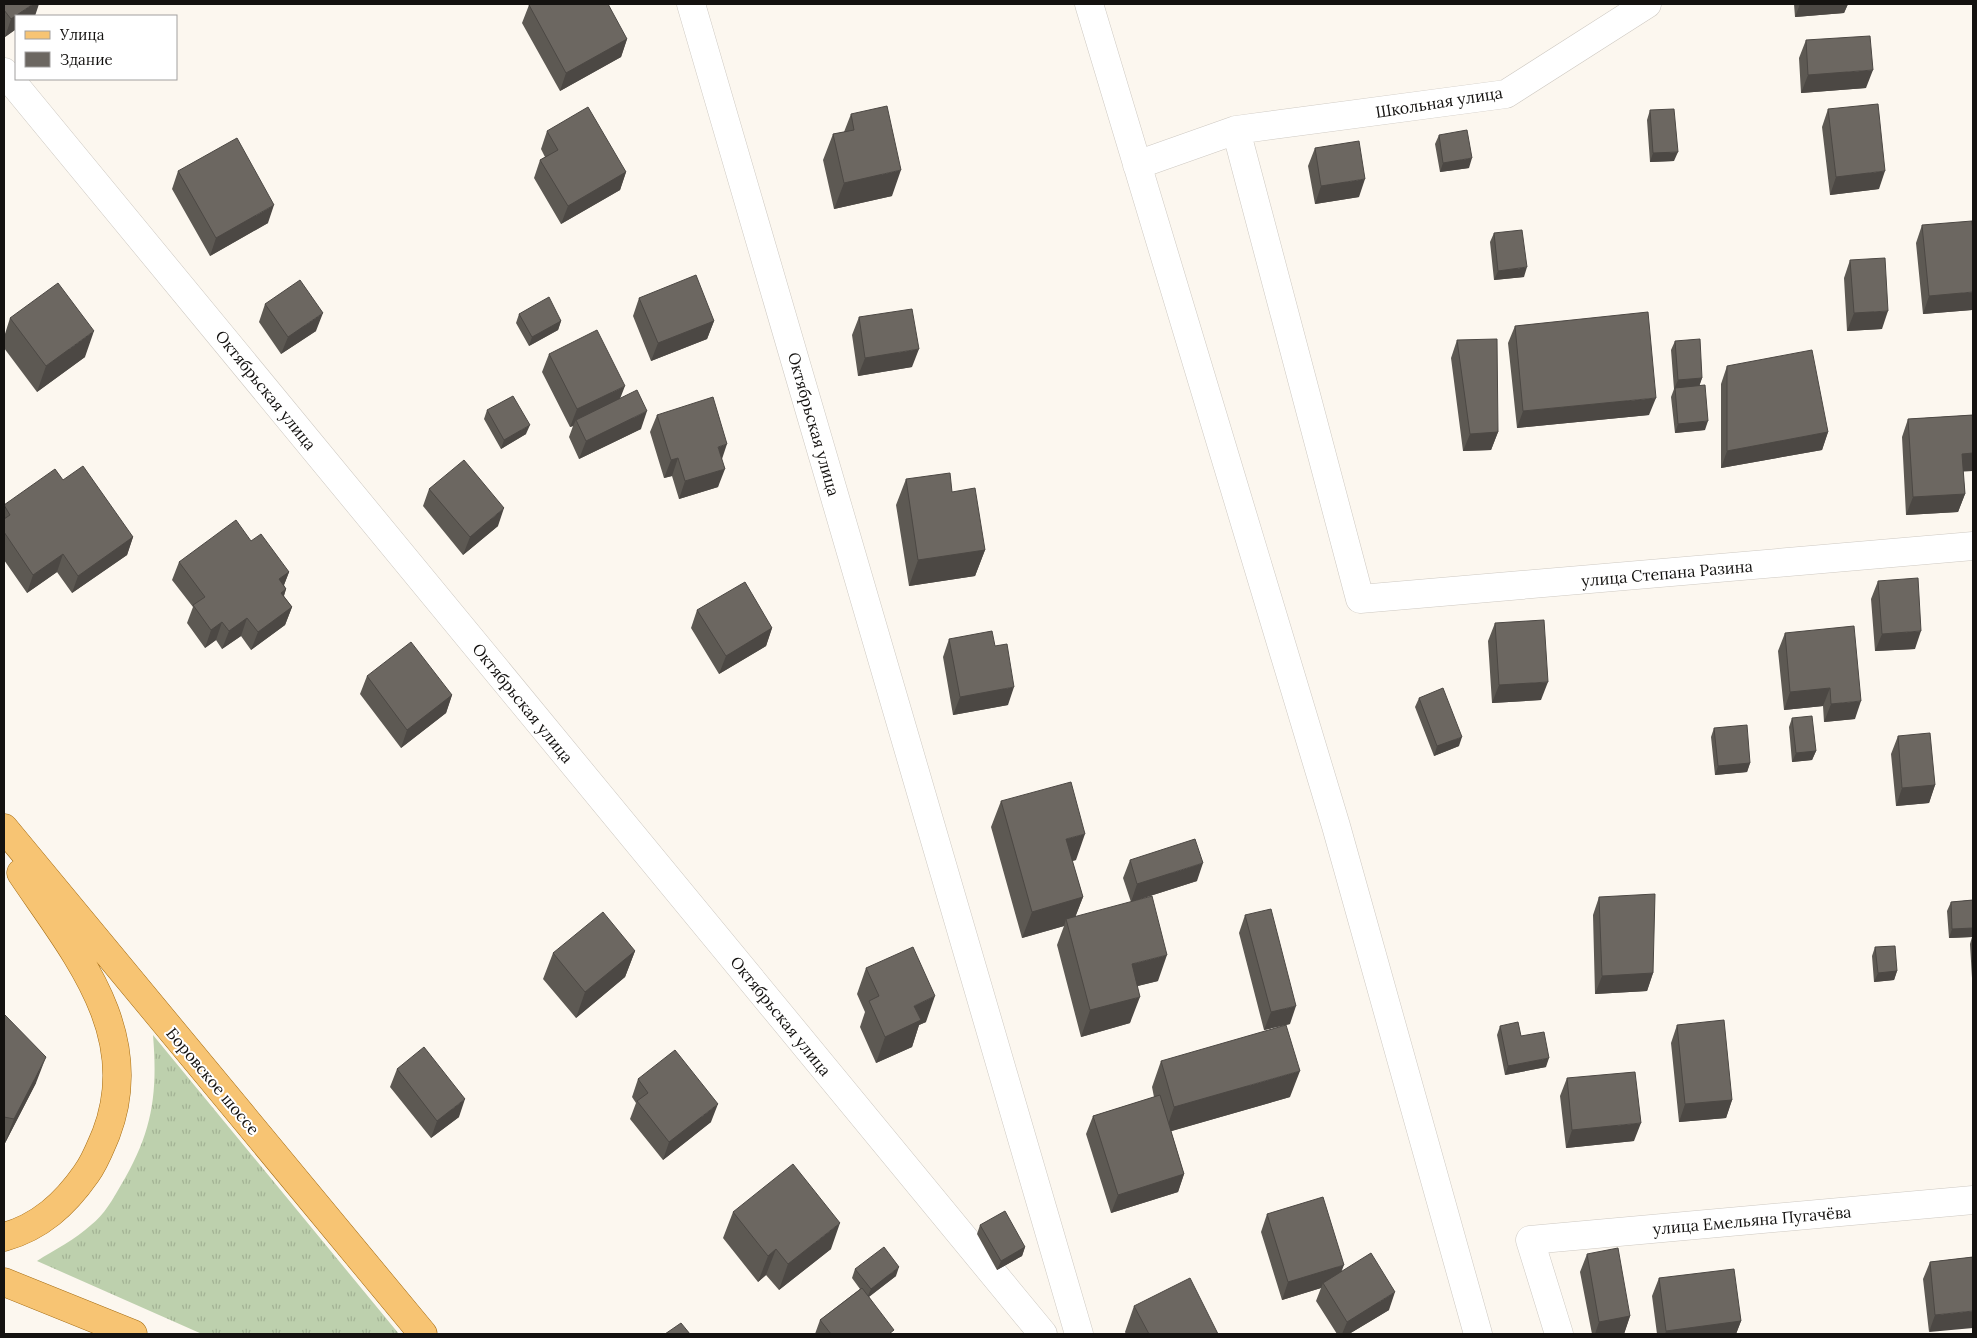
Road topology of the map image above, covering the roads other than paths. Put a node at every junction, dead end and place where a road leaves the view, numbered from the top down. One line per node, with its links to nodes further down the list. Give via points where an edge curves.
1 (692, 4): 16 (street, Октябрьская улица)
2 (1089, 4): 6 (street)
3 (1647, 4): 5 (street, Школьная улица, via 1506,94)
4 (4, 72): 15 (street, Октябрьская улица)
5 (1236, 130): 6 (street, Школьная улица); 7 (street, улица Степана Разина, via 1360,599)
6 (1136, 164): 17 (street, via 1336,826)
7 (1973, 546)
8 (4, 828): 14 (main road, Боровское шоссе)
9 (4, 847): 11 (main road, via 85,969 110,1022 117,1054 114,1107 91,1167 57,1209 40,1222)
10 (1973, 1200): 18 (street, улица Емельяна Пугачёва, via 1530,1240)
11 (4, 1237)
12 (4, 1282): 13 (main road)
13 (133, 1334)
14 (423, 1334)
15 (1043, 1334)
16 (1079, 1334)
17 (1478, 1334)
18 (1559, 1334)

